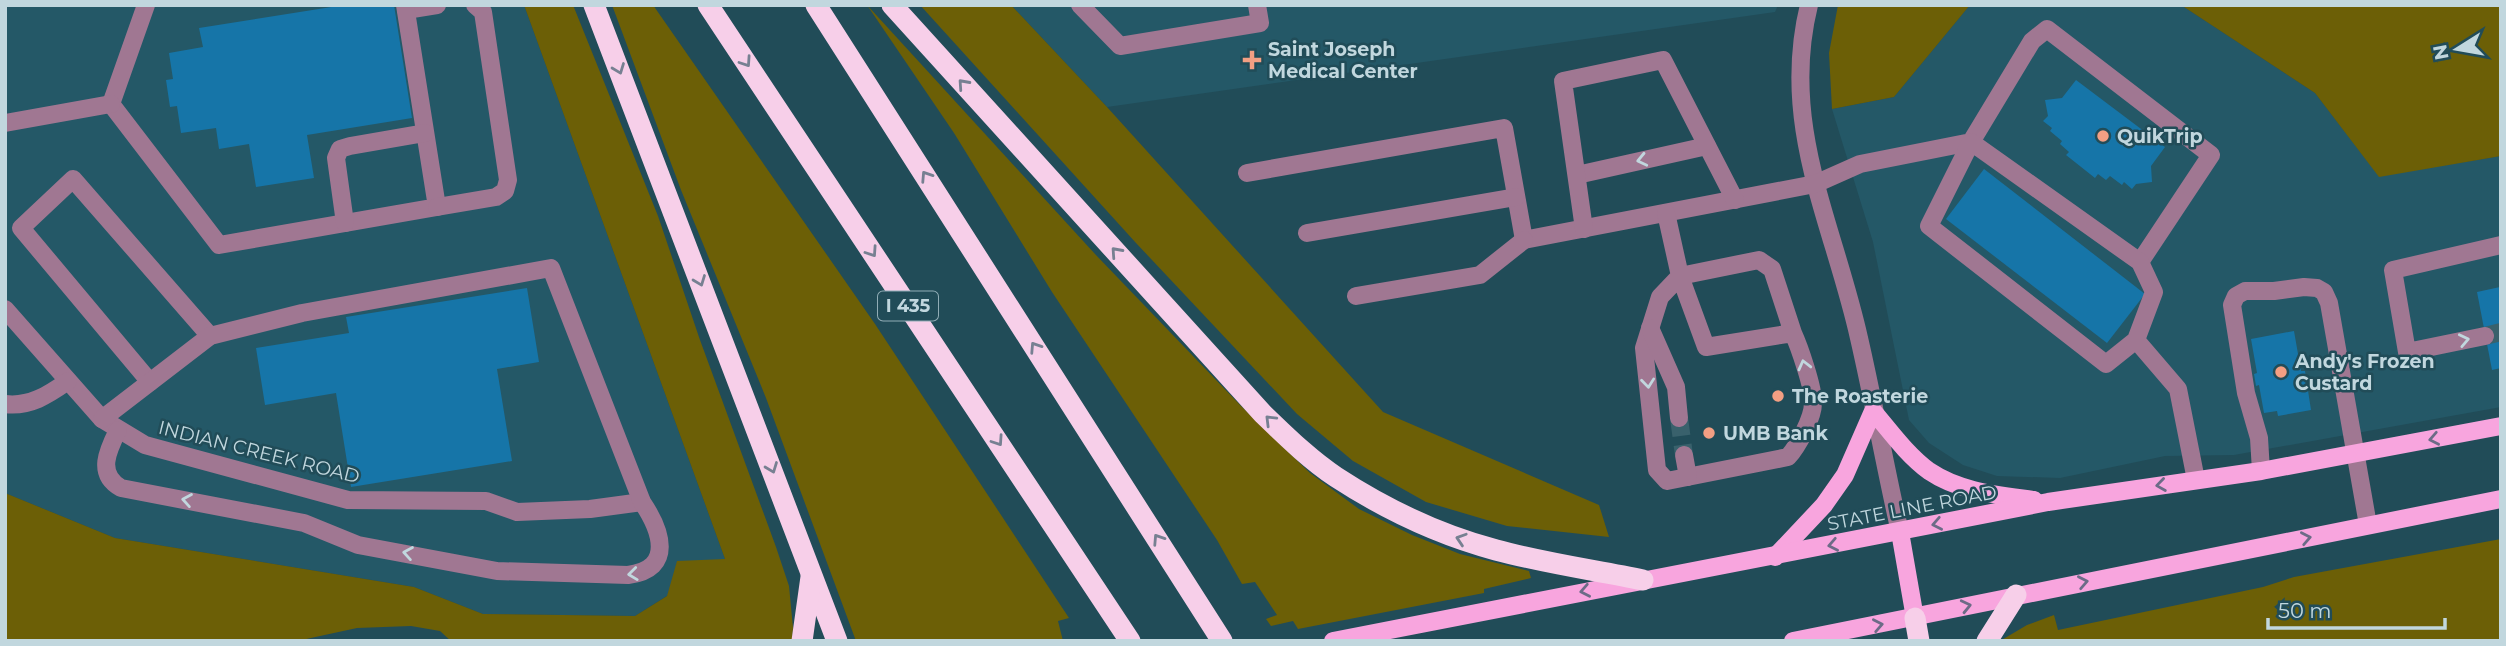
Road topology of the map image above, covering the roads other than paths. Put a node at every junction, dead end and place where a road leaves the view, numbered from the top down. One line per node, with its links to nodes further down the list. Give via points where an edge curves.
1 (146, 5): 12 (street)
2 (437, 5): 11 (street)
3 (475, 5): 22 (street, via 483,12 508,180 505,191 496,197)
4 (594, 5): 57 (highway, one-way to 57)
5 (708, 5): 63 (highway, I 435, one-way to 63)
6 (816, 5): 64 (highway, one-way to 6)
7 (892, 5): 58 (highway, one-way to 7, via 1527,558 1454,537 1386,506 1324,468 1263,414)
8 (1080, 5): 9 (street, via 1121,46 1260,23)
9 (1258, 5)
10 (1809, 5): 19 (street, via 1800,93 1805,146)
11 (405, 8): 14 (street)
12 (111, 104): 13 (street); 24 (street, via 219,245)
13 (5, 122)
14 (425, 133): 22 (street); 24 (street, via 340,149 335,158)
15 (1971, 142): 19 (street, via 1860,164); 29 (street); 29 (street, via 2032,41 2047,29 2211,155); 37 (street, via 1929,226 2106,365)
16 (1707, 146): 18 (street, one-way to 18); 18 (street, via 1663,60 1563,81); 21 (street)
17 (1247, 173): 20 (street, via 1504,128)
18 (1577, 175): 25 (street)
19 (1815, 184): 21 (street); 41 (street, via 1859,338)
20 (1516, 197): 26 (street); 27 (street)
21 (1735, 200): 23 (street)
22 (437, 207): 24 (street)
23 (1667, 213): 25 (street); 30 (street)
24 (345, 223)
25 (1584, 229): 27 (street)
26 (1307, 233)
27 (1524, 240): 31 (street, via 1480,275)
28 (2501, 245): 36 (street, one-way to 36, via 2393,270 2407,352)
29 (2140, 262): 37 (street, via 2154,292)
30 (1680, 276): 33 (street, via 1660,297); 34 (street, via 1706,347); 34 (street, via 1759,260 1772,269)
31 (1356, 296)
32 (5, 309): 38 (street, INDIAN CREEK ROAD)
33 (1650, 328): 42 (street, via 1676,387); 49 (street, one-way to 49, via 1644,348 1657,470 1667,481)
34 (1793, 334): 49 (street, one-way to 34, via 1788,457 1796,448 1814,403)
35 (211, 336): 39 (street); 39 (street, via 73,179 21,228); 52 (street, via 302,313 551,268)
36 (2485, 336)
37 (2136, 340): 50 (street, via 2178,389)
38 (68, 381): 40 (street, via 28,403); 43 (street, INDIAN CREEK ROAD)
39 (150, 382): 43 (street)
40 (5, 404)
41 (1873, 411): 53 (main road, via 1929,471 1966,489); 55 (street); 56 (main road, via 1845,475 1824,505)
42 (1679, 418)
43 (102, 419): 45 (street, INDIAN CREEK ROAD)
44 (2501, 426): 46 (main road, STATE LINE ROAD, one-way to 46)
45 (118, 429): 52 (street, INDIAN CREEK ROAD, via 145,445 348,500 486,501 517,512); 52 (street, one-way to 45, via 653,519 660,547 658,559 643,573 498,571 358,545 304,523 121,488 112,483 106,470)
46 (2357, 453): 48 (main road, STATE LINE ROAD); 48 (street, via 2324,292 2304,287 2274,291 2240,303); 54 (street)
47 (1684, 455): 49 (street)
48 (2261, 471): 50 (main road, STATE LINE ROAD)
49 (1688, 477)
50 (2196, 480): 53 (main road, STATE LINE ROAD, one-way to 53)
51 (2501, 499): 54 (main road)
52 (642, 502)
53 (2048, 502): 55 (main road, STATE LINE ROAD, one-way to 55)
54 (2368, 525): 59 (main road, one-way to 54)
55 (1900, 532): 56 (main road, STATE LINE ROAD, one-way to 56); 60 (main road)
56 (1775, 556): 58 (main road, STATE LINE ROAD)
57 (812, 574): 61 (highway); 62 (highway)
58 (1643, 580): 65 (main road, STATE LINE ROAD, one-way to 65)
59 (2016, 595): 60 (main road, one-way to 59); 68 (highway)
60 (1915, 618): 66 (main road, one-way to 60); 67 (highway)
61 (802, 641)
62 (837, 641)
63 (1130, 641)
64 (1222, 641)
65 (1333, 641)
66 (1793, 641)
67 (1919, 641)
68 (1987, 641)

